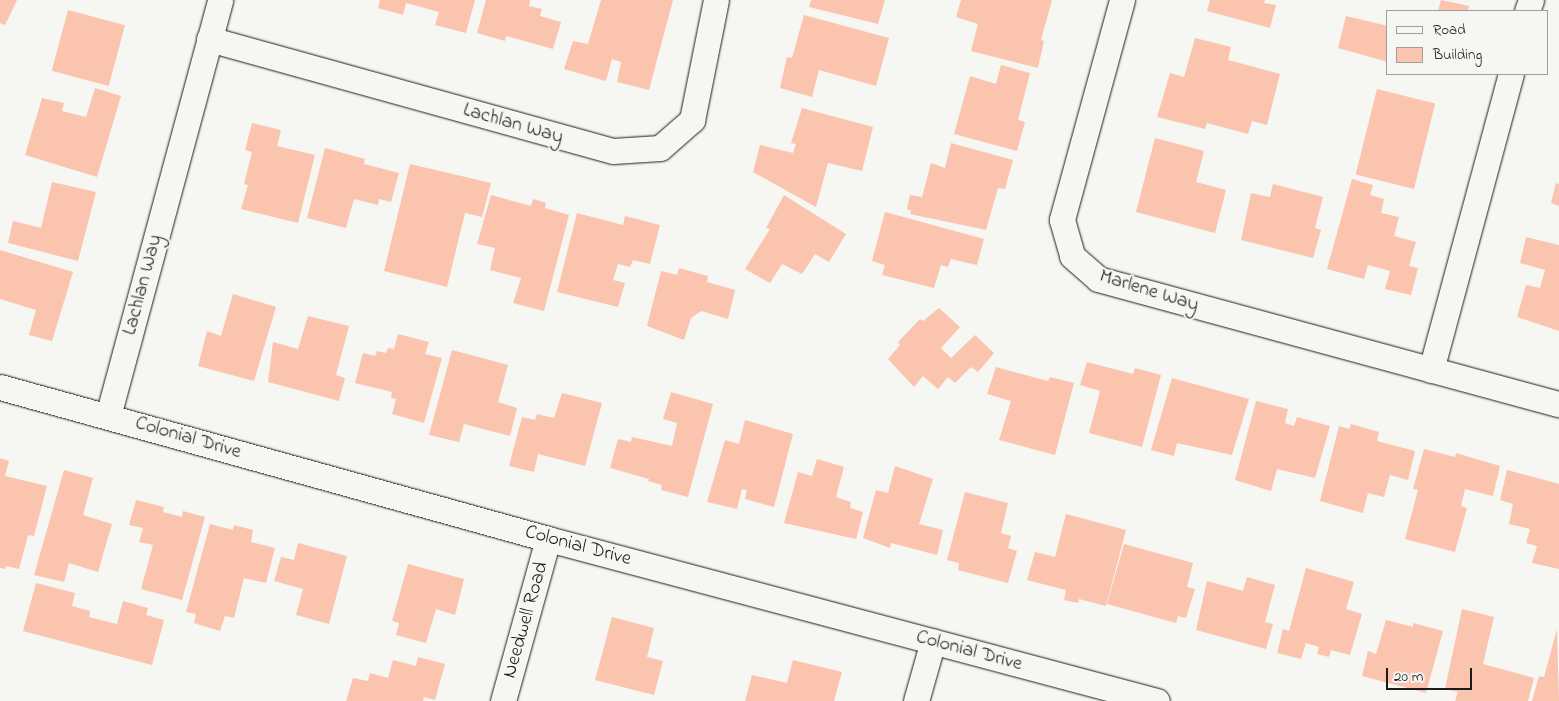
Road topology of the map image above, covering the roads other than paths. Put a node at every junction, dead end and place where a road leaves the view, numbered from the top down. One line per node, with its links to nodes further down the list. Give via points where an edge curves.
1 (220, 0): 4 (street, Lachlan Way)
2 (716, 0): 4 (street, Lachlan Way, via 692,120 660,148 613,152)
3 (1122, 0): 6 (street, Marlene Way, via 1062,220 1072,256 1098,279)
4 (210, 39): 9 (street, Lachlan Way)
5 (1511, 75): 6 (street)
6 (1431, 370): 8 (street, Marlene Way)
7 (0, 387): 9 (street, Colonial Drive)
8 (1559, 404)
9 (108, 416): 10 (street, Colonial Drive)
10 (548, 538): 11 (street, Colonial Drive); 12 (street, Needwell Road)
11 (933, 641): 13 (street); 14 (street, Colonial Drive)
12 (503, 701)
13 (916, 701)
14 (1157, 701)

